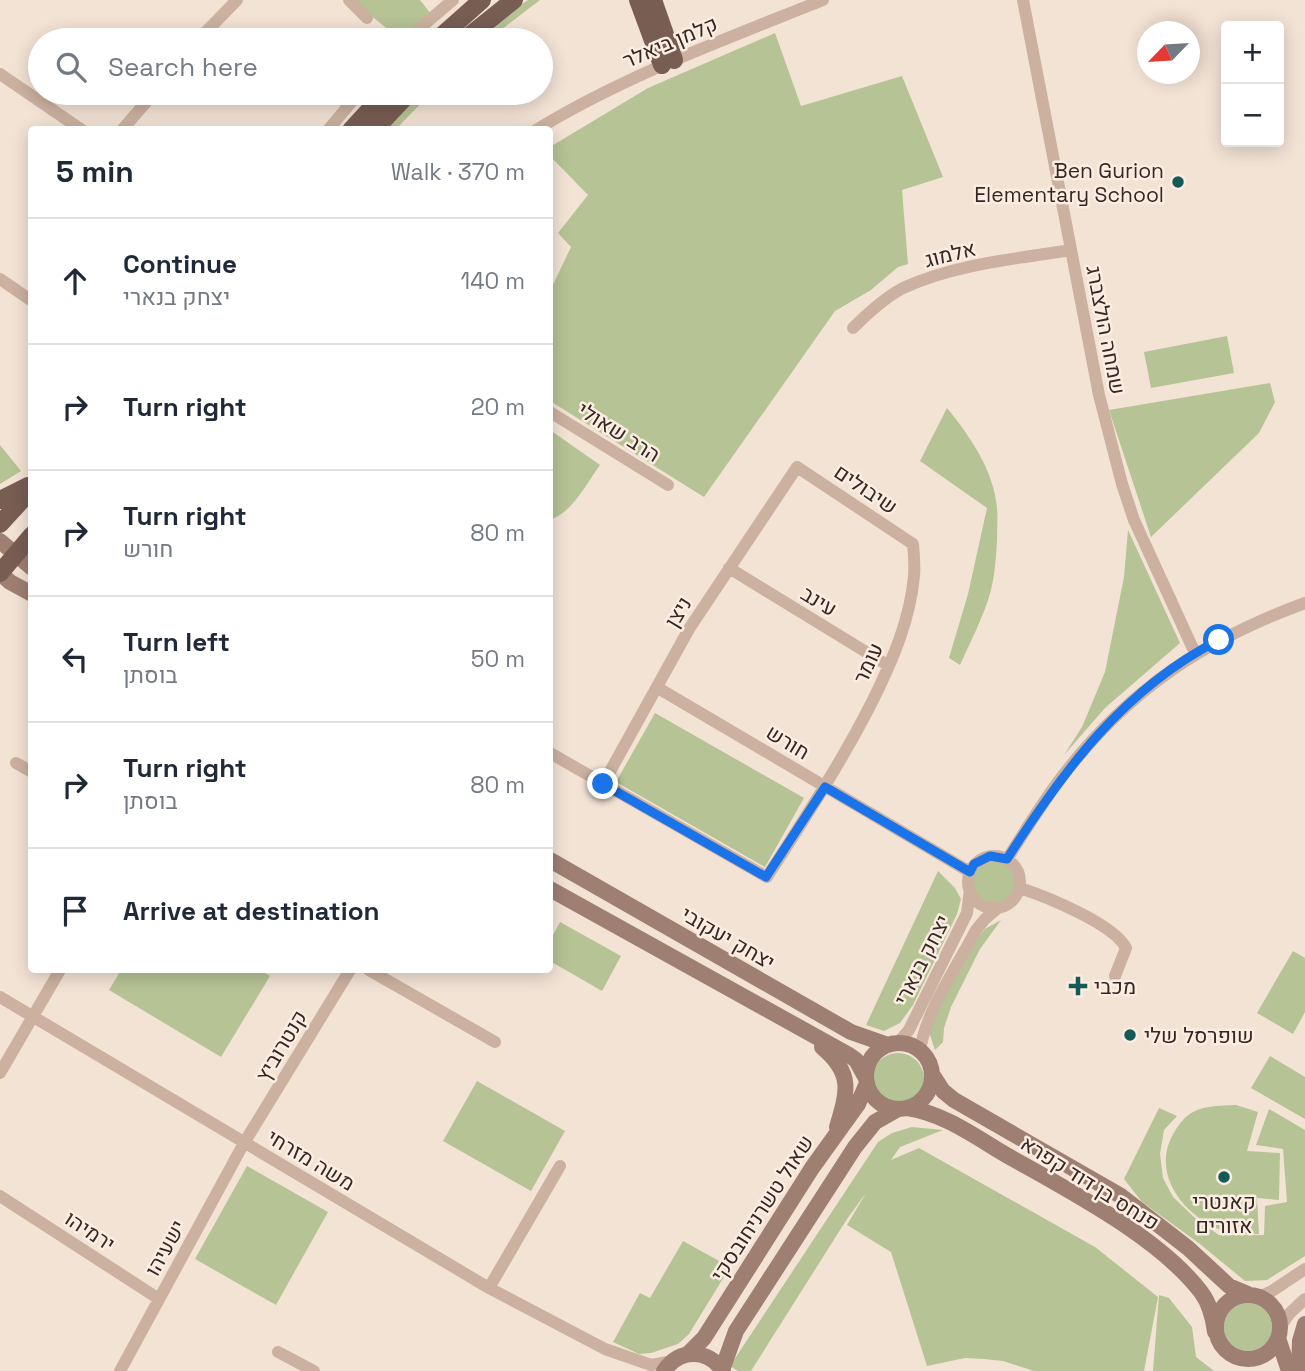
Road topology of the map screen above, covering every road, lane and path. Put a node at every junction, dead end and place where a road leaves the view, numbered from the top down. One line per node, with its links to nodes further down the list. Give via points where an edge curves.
1 (237, 0): 11 (street)
2 (349, 0): 10 (street)
3 (453, 0): 12 (street)
4 (482, 0): 13 (main road)
5 (514, 0): 14 (main road)
6 (638, 0): 15 (main road)
7 (653, 0): 15 (main road)
8 (823, 0): 15 (street, קלמן ביאלר)
9 (1023, 0): 29 (street, שמחה הולצברג)
10 (367, 18)
11 (210, 28)
12 (420, 28)
13 (450, 28)
14 (479, 28)
15 (668, 62): 28 (street, קלמן ביאלר)
16 (0, 74): 17 (street)
17 (28, 93)
18 (45, 105): 23 (street)
19 (144, 105): 24 (street)
20 (349, 105): 25 (street)
21 (374, 105): 26 (main road)
22 (398, 105): 27 (main road)
23 (76, 126)
24 (125, 126)
25 (331, 126)
26 (355, 126)
27 (378, 126)
28 (542, 126)
29 (1071, 250): 32 (street, אלמוג, via 932,277 886,298); 49 (street, שמחה הולצברג, via 1099,395 1133,520)
30 (0, 279): 31 (street)
31 (28, 298)
32 (853, 328)
33 (553, 414): 35 (street, הרב שאולי)
34 (797, 467): 42 (street, שיבולים); 45 (street, ניצן)
35 (668, 485)
36 (28, 488): 38 (main road)
37 (28, 491): 39 (main road)
38 (0, 500)
39 (0, 524)
40 (28, 540): 43 (main road)
41 (0, 541): 43 (main road)
42 (914, 544): 50 (street, עומר, via 908,609)
43 (15, 555): 44 (main road); 46 (main road)
44 (28, 565)
45 (729, 568): 50 (street, עינב); 51 (street, ניצן)
46 (0, 573): 47 (main road)
47 (28, 592)
48 (1305, 603): 49 (street)
49 (1195, 653): 57 (street, via 1149,686 1075,760)
50 (890, 666): 56 (street, עומר)
51 (658, 688): 55 (street, ניצן); 56 (street, חורש)
52 (553, 755): 55 (street)
53 (16, 763): 54 (street)
54 (28, 770)
55 (603, 784): 56 (street, עומר, via 766,877)
56 (825, 787): 59 (street, חורש)
57 (1007, 859): 59 (street, via 990,856 974,864); 60 (street, via 1019,873)
58 (553, 862): 72 (main road, יצחק יעקובי, via 859,1036)
59 (970, 872): 61 (street)
60 (1020, 888): 63 (street, via 1013,900); 67 (street, via 1119,936 1126,948)
61 (970, 890): 63 (street, via 981,904); 72 (street, יצחק בנארי, via 967,914 909,1030)
62 (553, 891): 70 (main road, יצחק יעקובי)
63 (999, 908): 73 (street, יצחק בנארי, via 976,930 930,1017)
64 (58, 973): 69 (street)
65 (348, 973): 79 (street, קנטרוביץ)
66 (374, 973): 71 (street)
67 (1115, 976)
68 (0, 997): 69 (street, משה מזרחי)
69 (32, 1016): 74 (street); 79 (street, משה מזרחי)
70 (799, 1028): 76 (main road, יצחק יעקובי, via 849,1055 862,1068); 78 (main road, via 835,1058 844,1074 846,1092)
71 (495, 1042)
72 (893, 1044): 73 (main road); 76 (main road, via 874,1054)
73 (920, 1052): 75 (main road)
74 (0, 1073)
75 (932, 1074): 77 (main road, via 922,1099); 84 (main road, פנחס בן דוד קפרא, via 954,1100 1121,1196 1228,1286)
76 (866, 1081): 77 (main road, via 875,1099); 78 (main road, שאול טשרניחובסקי, via 858,1104)
77 (903, 1109): 88 (main road, פנחס בן דוד קפרא, via 920,1110 952,1124 1126,1228 1200,1291); 98 (main road, via 875,1122 844,1163 736,1331)
78 (836, 1132): 92 (main road, שאול טשרניחובסקי, via 704,1338)
79 (244, 1143): 83 (street, משה מזרחי); 85 (street, ישעיהו)
80 (560, 1166): 83 (street)
81 (0, 1196): 85 (street, ירמיהו)
82 (1305, 1269): 84 (street)
83 (489, 1288): 90 (street, משה מזרחי)
84 (1254, 1295): 88 (main road, via 1227,1301); 89 (main road, via 1275,1308)
85 (159, 1299): 95 (street, ישעיהו)
86 (1305, 1299): 89 (street)
87 (1305, 1324): 101 (main road)
88 (1215, 1332): 93 (main road, via 1224,1349)
89 (1279, 1332): 93 (main road, via 1267,1353); 100 (main road)
90 (605, 1349): 94 (street, משה מזרחי, via 650,1365); 97 (street, משה מזרחי)
91 (278, 1352): 96 (street)
92 (689, 1353): 94 (main road); 98 (main road, via 708,1356)
93 (1240, 1359): 99 (main road)
94 (669, 1366)
95 (120, 1371)
96 (314, 1371)
97 (635, 1371)
98 (723, 1371)
99 (1258, 1371)
100 (1289, 1371)
101 (1299, 1371)

